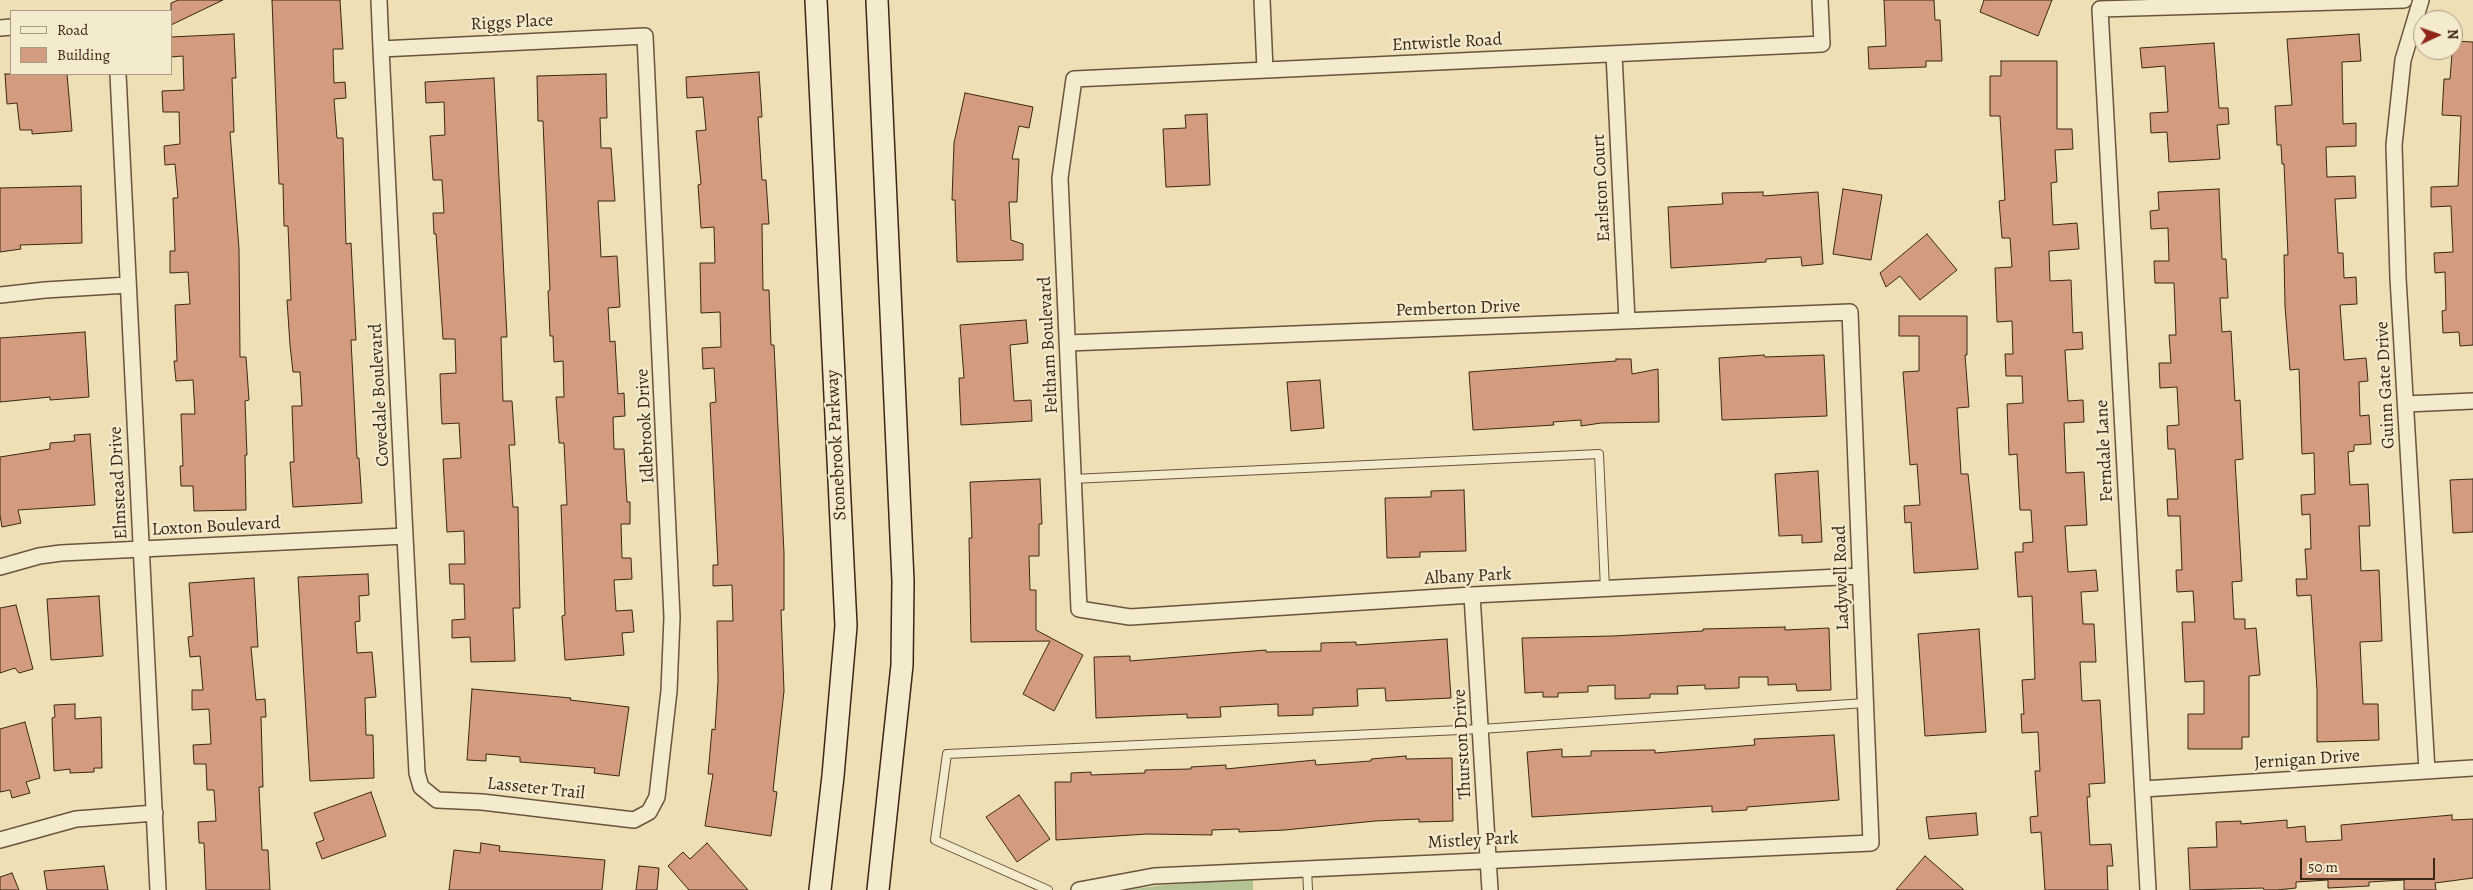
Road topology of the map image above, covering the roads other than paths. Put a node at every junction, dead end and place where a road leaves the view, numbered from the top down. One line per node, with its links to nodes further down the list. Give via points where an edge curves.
1 (379, 0): 9 (street, Covedale Boulevard)
2 (816, 0): 42 (main road, Stonebrook Parkway, via 846,626)
3 (876, 0): 43 (main road, via 903,581 902,665)
4 (1262, 0): 11 (street)
5 (1820, 0): 10 (street, Entwistle Road, via 1822,44)
6 (2404, 0): 34 (street, Ferndale Lane, via 2100,9)
7 (2422, 0): 20 (street, Guinn Gate Drive, via 2403,60 2394,145)
8 (645, 36): 9 (street, Riggs Place); 35 (street, Idlebrook Drive, via 672,592 666,716 657,797)
9 (381, 49): 22 (street, Covedale Boulevard)
10 (1614, 54): 11 (street, Entwistle Road); 17 (street, Earlston Court)
11 (1265, 70): 13 (street, Entwistle Road)
12 (118, 75): 14 (street, Elmstead Drive)
13 (1074, 80): 18 (street, Feltham Boulevard, via 1060,178)
14 (128, 286): 15 (street); 23 (street, Elmstead Drive)
15 (0, 295)
16 (1850, 312): 17 (street, Pemberton Drive); 25 (street, Ladywell Road)
17 (1627, 321): 18 (street, Pemberton Drive)
18 (1068, 343): 21 (street, Feltham Boulevard)
19 (2473, 401): 20 (street)
20 (2406, 404): 32 (street, Guinn Gate Drive)
21 (1073, 479): 26 (lane, via 1599,454); 28 (street, Feltham Boulevard)
22 (405, 536): 23 (street, Loxton Boulevard); 33 (street, Covedale Boulevard, via 417,773)
23 (141, 549): 24 (street, Loxton Boulevard, via 61,553); 36 (street, Elmstead Drive)
24 (0, 567)
25 (1860, 576): 26 (street, Albany Park); 29 (street, Ladywell Road)
26 (1606, 589): 27 (street, Albany Park)
27 (1472, 595): 28 (street, Albany Park, via 1130,617); 30 (street, Thurston Drive)
28 (1079, 609)
29 (1865, 703): 30 (lane); 38 (street, Ladywell Road)
30 (1481, 729): 39 (street, Thurston Drive); 44 (lane, via 947,754 935,840)
31 (2473, 768): 32 (street, Jernigan Drive)
32 (2427, 771): 34 (street, Jernigan Drive)
33 (421, 787): 35 (street, Lasseter Trail, via 437,800 634,820)
34 (2142, 789): 48 (street, Ferndale Lane)
35 (649, 812)
36 (154, 813): 37 (street, via 82,818); 41 (street, Elmstead Drive)
37 (0, 840)
38 (1871, 843): 39 (street, Mistley Park)
39 (1488, 859): 40 (street, Mistley Park); 47 (street, Thurston Drive)
40 (1307, 868): 45 (street, Mistley Park, via 1154,876); 46 (lane)
41 (158, 890)
42 (820, 890)
43 (878, 890)
44 (1048, 890)
45 (1079, 890)
46 (1308, 890)
47 (1490, 890)
48 (2148, 890)

